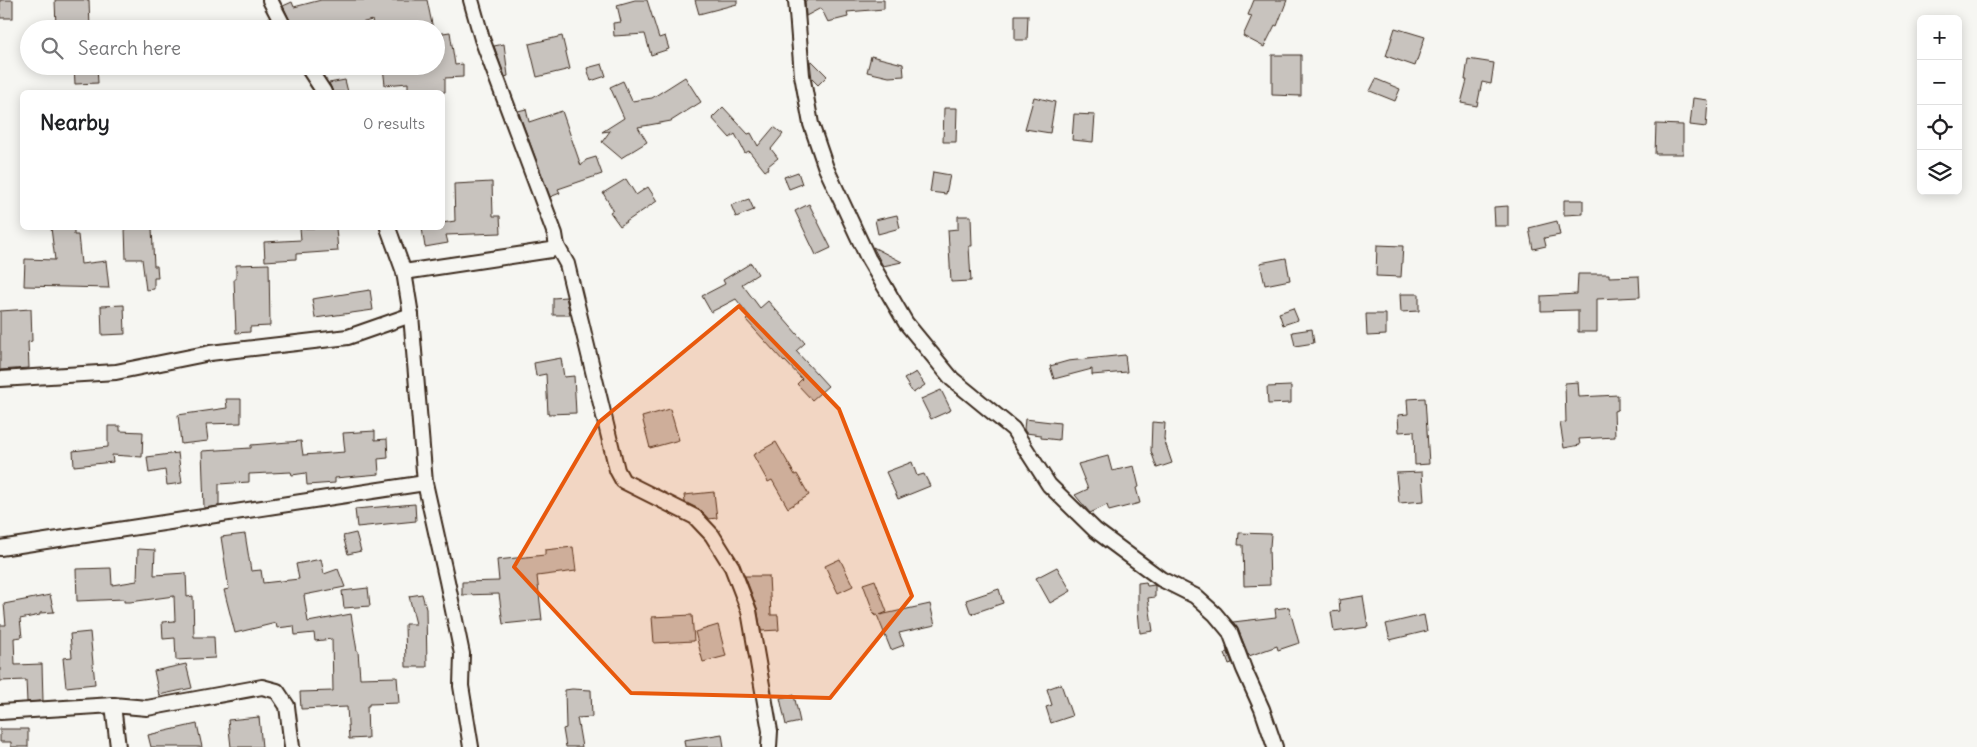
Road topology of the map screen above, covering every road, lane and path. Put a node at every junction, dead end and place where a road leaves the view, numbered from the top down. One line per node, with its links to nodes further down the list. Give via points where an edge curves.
1 (270, 0): 4 (street)
2 (471, 0): 8 (street)
3 (796, 0): 20 (street, via 802,75 811,124 826,168 868,258 906,323 952,379 1013,429 1049,485 1095,530 1161,579 1195,596 1215,614 1230,632)
4 (280, 20)
5 (313, 75): 6 (street)
6 (323, 90)
7 (389, 230): 9 (street)
8 (557, 246): 9 (street, via 551,250); 19 (street, via 567,264 617,470 624,481 695,517 712,535 732,567 749,610 770,731)
9 (404, 272): 10 (street)
10 (411, 315): 11 (street, via 348,337 210,353 116,372); 12 (street)
11 (0, 379)
12 (425, 483): 13 (street); 18 (street, via 462,654 461,686)
13 (0, 548)
14 (113, 705): 15 (street); 16 (street); 17 (street, via 147,708 262,686 277,691 287,706)
15 (0, 712)
16 (118, 747)
17 (292, 747)
18 (471, 747)
19 (769, 747)
20 (1275, 747)

